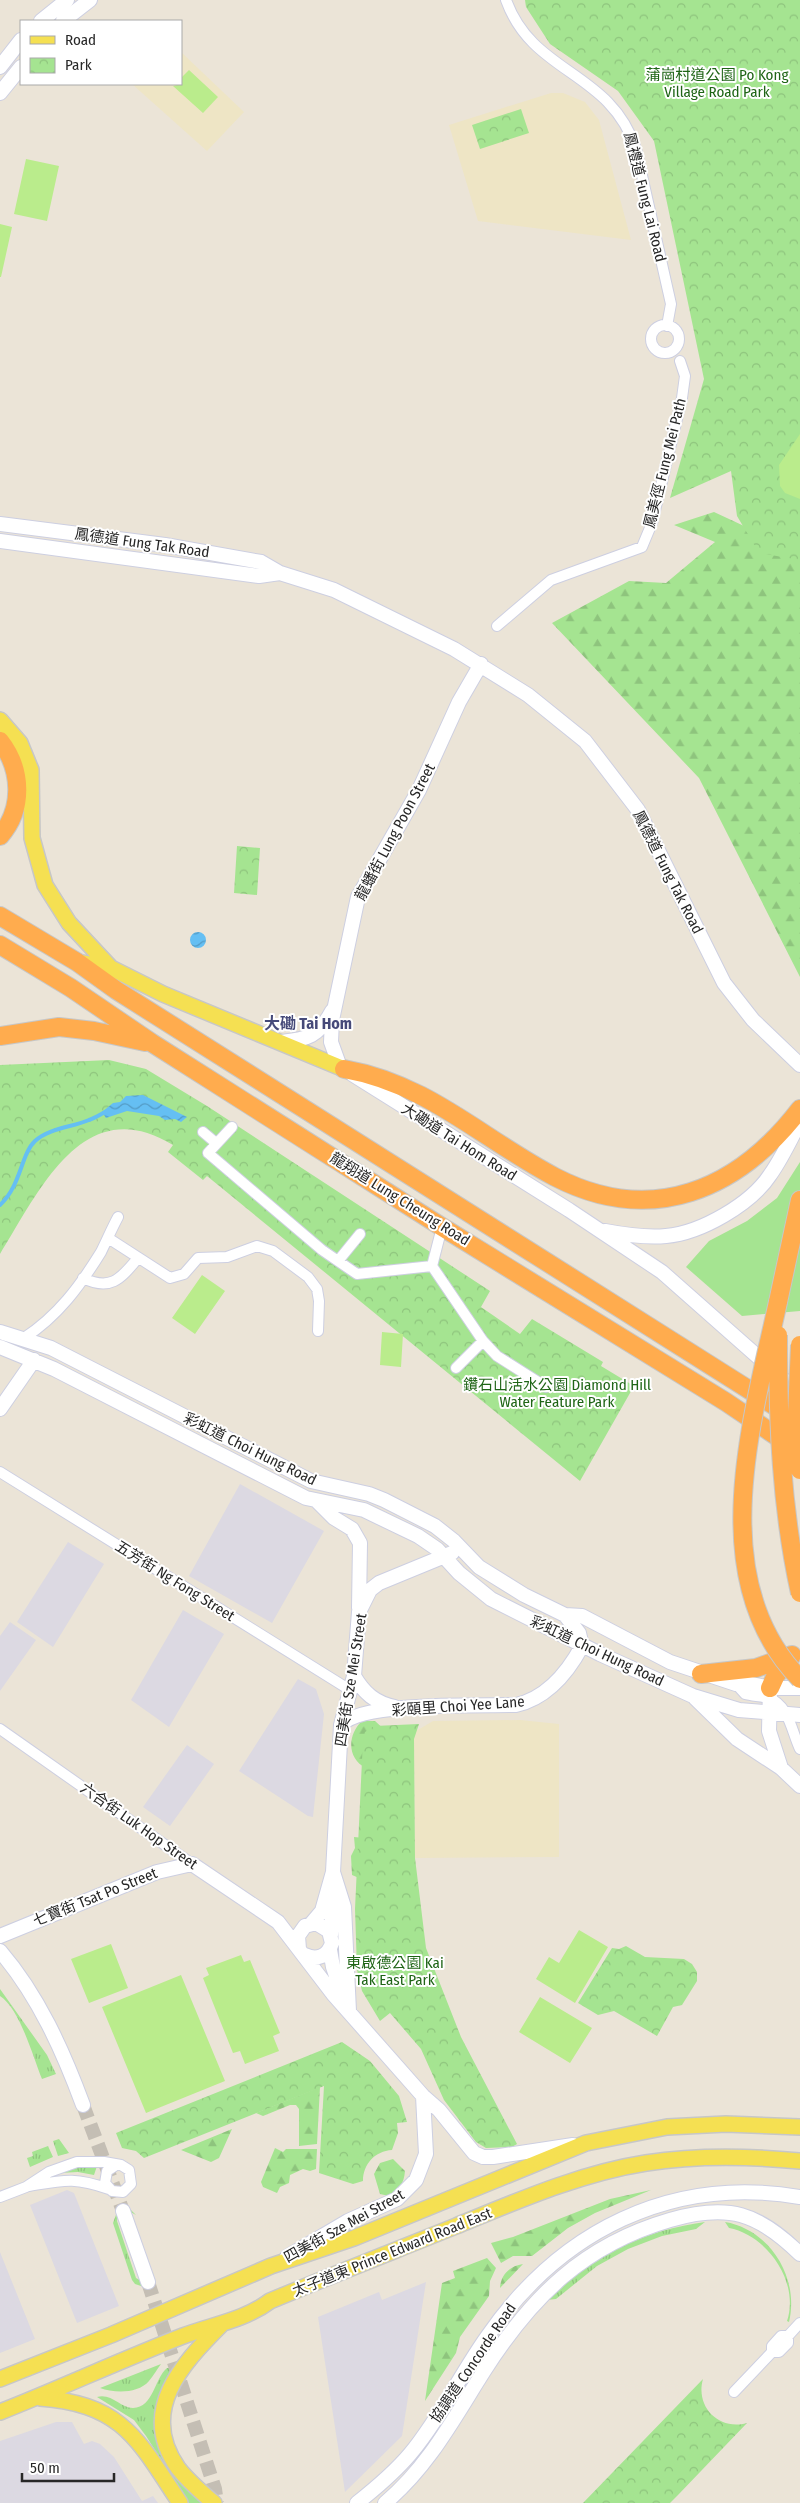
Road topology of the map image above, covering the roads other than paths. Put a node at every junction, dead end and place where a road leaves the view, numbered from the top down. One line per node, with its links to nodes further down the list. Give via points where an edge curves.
1 (67, 0): 4 (main road)
2 (90, 0): 6 (main road)
3 (506, 0): 11 (street, 鳳禮道 Fung Lai Road, via 515,22 530,42 601,94 626,125 636,149 671,304)
4 (51, 4): 5 (main road); 6 (main road)
5 (42, 20)
6 (64, 20)
7 (20, 41): 8 (main road)
8 (0, 67)
9 (20, 68): 10 (main road)
10 (0, 93)
11 (667, 326)
12 (680, 361): 16 (street, 鳳美徑 Fung Mei Path, via 685,376 682,398 652,523 642,547 550,580)
13 (0, 524): 15 (main road, 鳳德道 Fung Tak Road, via 241,558 261,562)
14 (0, 541): 15 (main road, 鳳德道 Fung Tak Road, via 259,576)
15 (280, 573): 17 (main road, 鳳德道 Fung Tak Road, via 334,590)
16 (497, 626)
17 (481, 664): 25 (main road, 龍蟠街 Lung Poon Street, via 458,702 419,790 358,897); 29 (main road, 鳳德道 Fung Tak Road, via 528,695 585,741 638,810 724,983 753,1020)
18 (0, 720): 24 (main road, via 20,743 31,770 32,838 45,885 69,923)
19 (0, 741): 20 (highway, via 14,765 17,794 12,816)
20 (0, 836)
21 (0, 916): 23 (highway, 龍翔道 Lung Cheung Road)
22 (0, 945): 28 (highway, 龍翔道 Lung Cheung Road, via 72,988)
23 (77, 962): 24 (main road, 大磡道 Tai Hom Road); 58 (highway, 龍翔道 Lung Cheung Road, via 124,996)
24 (110, 968): 27 (main road, 大磡道 Tai Hom Road, via 163,994)
25 (333, 1008): 27 (main road, 龍蟠街 Lung Poon Street, via 312,1037); 30 (main road, 龍蟠街 Lung Poon Street, via 332,1042)
26 (0, 1036): 28 (highway, via 60,1027)
27 (281, 1042): 30 (main road, 大磡道 Tai Hom Road)
28 (152, 1043): 38 (highway, 龍翔道 Lung Cheung Road)
29 (800, 1065)
30 (342, 1068): 31 (highway, via 372,1074 419,1095 460,1116 570,1184 606,1194 649,1198 690,1193 729,1176 766,1148); 39 (main road, 大磡道 Tai Hom Road)
31 (800, 1109)
32 (800, 1121): 39 (main road, via 770,1176 757,1192 715,1220 669,1236)
33 (232, 1127): 35 (street)
34 (203, 1132): 35 (street)
35 (216, 1143): 43 (street, via 208,1153)
36 (800, 1200): 46 (highway)
37 (118, 1217): 41 (street)
38 (442, 1227): 44 (street); 59 (highway, 龍翔道 Lung Cheung Road, via 726,1402)
39 (601, 1231): 56 (main road, 大磡道 Tai Hom Road, via 662,1272)
40 (360, 1234): 43 (street)
41 (108, 1238): 42 (street); 45 (street)
42 (138, 1258): 45 (street, via 112,1283 100,1284); 47 (street, via 164,1276 175,1278 184,1274 198,1258 227,1257 257,1246 268,1248 313,1283 319,1301)
43 (338, 1261): 44 (street, via 356,1274)
44 (432, 1266): 50 (street)
45 (83, 1278): 49 (street, via 52,1319)
46 (778, 1302): 65 (highway, bridge, via 780,1464); 72 (highway, bridge, via 747,1461 743,1538 747,1582 758,1617 778,1655)
47 (318, 1330)
48 (0, 1332): 49 (main road, 彩虹道 Choi Hung Road)
49 (24, 1338): 53 (main road, via 33,1351); 63 (main road, 彩虹道 Choi Hung Road, via 51,1348 311,1481 384,1500 435,1526)
50 (483, 1341): 54 (street); 55 (street, via 497,1356)
51 (800, 1345): 60 (highway, bridge, via 797,1408)
52 (0, 1347): 53 (main road, 彩虹道 Choi Hung Road)
53 (34, 1360): 57 (main road); 62 (main road, 彩虹道 Choi Hung Road)
54 (456, 1368)
55 (546, 1387)
56 (800, 1394)
57 (0, 1409)
58 (800, 1422)
59 (800, 1452)
60 (800, 1470)
61 (0, 1472): 74 (street, 五芳街 Ng Fong Street)
62 (317, 1501): 64 (main road, 彩虹道 Choi Hung Road, via 364,1510 418,1536); 66 (main road, via 357,1534 360,1543)
63 (462, 1549): 64 (main road, 四美街 Sze Mei Street); 67 (main road, 彩虹道 Choi Hung Road, via 490,1576)
64 (444, 1556): 66 (main road, 四美街 Sze Mei Street, via 379,1583 370,1590); 68 (main road, 彩虹道 Choi Hung Road, via 491,1599)
65 (800, 1593)
66 (359, 1612): 71 (main road, 四美街 Sze Mei Street)
67 (565, 1614): 68 (main road, via 579,1634); 70 (main road, 彩虹道 Choi Hung Road, via 582,1616)
68 (582, 1646): 76 (main road, 彩虹道 Choi Hung Road); 77 (main road, 彩頤里 Choi Yee Lane, via 551,1687 530,1702)
69 (796, 1652): 70 (highway, via 756,1668); 75 (highway, via 776,1675)
70 (700, 1674): 75 (main road, 彩虹道 Choi Hung Road, via 736,1684 747,1683)
71 (354, 1676): 74 (main road, 四美街 Sze Mei Street); 77 (main road, via 374,1700)
72 (800, 1679)
73 (800, 1688): 75 (main road)
74 (350, 1690): 80 (main road, 四美街 Sze Mei Street)
75 (770, 1693): 78 (main road, 彩虹道 Choi Hung Road); 79 (street)
76 (693, 1696): 78 (main road, 彩虹道 Choi Hung Road, via 739,1710); 83 (main road, 彩虹道 Choi Hung Road, via 738,1739)
77 (405, 1708): 80 (main road, 彩頤里 Choi Yee Lane, via 356,1715)
78 (768, 1713): 79 (main road); 83 (main road, 彩虹道 Choi Hung Road, via 773,1745)
79 (794, 1714): 82 (street, via 792,1733)
80 (342, 1725): 86 (main road, 四美街 Sze Mei Street)
81 (0, 1729): 85 (street, 六合街 Luk Hop Street)
82 (800, 1749)
83 (782, 1768): 84 (main road, 彩虹道 Choi Hung Road)
84 (800, 1786)
85 (192, 1864): 87 (main road, 六合街 Luk Hop Street); 90 (main road, 七寶街 Tsat Po Street, via 157,1872)
86 (333, 1872): 88 (main road, 四美街 Sze Mei Street, via 322,1911); 89 (main road); 94 (main road, 四美街 Sze Mei Street, via 344,1906)
87 (278, 1922): 88 (main road, 六合街 Luk Hop Street); 93 (main road, 六合街 Luk Hop Street)
88 (308, 1925): 89 (main road, via 321,1924); 93 (main road, 四美街 Sze Mei Street, via 298,1936)
89 (331, 1934): 91 (main road)
90 (0, 1936)
91 (330, 1950): 93 (main road, via 317,1958); 94 (main road)
92 (0, 1952): 96 (main road, via 22,1980 46,2020)
93 (302, 1952): 94 (main road)
94 (348, 2011): 95 (main road)
95 (423, 2096): 98 (main road, via 474,2152 483,2157); 107 (main road, 四美街 Sze Mei Street, via 426,2154 409,2190)
96 (83, 2105)
97 (800, 2127): 98 (main road, 太子道東 Prince Edward Road East, via 726,2124 667,2127)
98 (586, 2144): 107 (main road, 太子道東 Prince Edward Road East, via 354,2238)
99 (800, 2161): 109 (main road, 太子道東 Prince Edward Road East, via 745,2156 675,2159 594,2175 502,2207)
100 (116, 2165): 101 (street, via 90,2161 65,2165 42,2175); 102 (street, via 105,2175); 102 (street, via 129,2170 131,2184 123,2192)
101 (26, 2187): 102 (street, via 68,2179); 103 (street)
102 (109, 2189)
103 (0, 2197)
104 (800, 2197): 117 (main road, 協調道 Concorde Road, via 742,2192 682,2199 619,2220 568,2250 536,2276 515,2299 486,2337 417,2445 381,2484)
105 (123, 2211): 108 (main road)
106 (800, 2254): 118 (main road, 協調道 Concorde Road, via 781,2235 760,2221 736,2214 714,2213 685,2216 644,2228 588,2257 556,2280 532,2305 495,2354 431,2454)
107 (271, 2266): 111 (main road, 太子道東 Prince Edward Road East)
108 (148, 2282)
109 (222, 2323): 113 (main road, 太子道東 Prince Edward Road East, via 176,2338); 116 (main road, via 177,2374 168,2390 164,2408 165,2437 174,2461 186,2478)
110 (800, 2323): 112 (street, via 788,2336 788,2343 779,2352 772,2352)
111 (0, 2379)
112 (734, 2392)
113 (38, 2398): 114 (main road, 太子道東 Prince Edward Road East); 115 (main road, via 79,2403 120,2422 139,2442)
114 (0, 2412)
115 (180, 2503)
116 (214, 2503)
117 (357, 2503)
118 (385, 2503)

